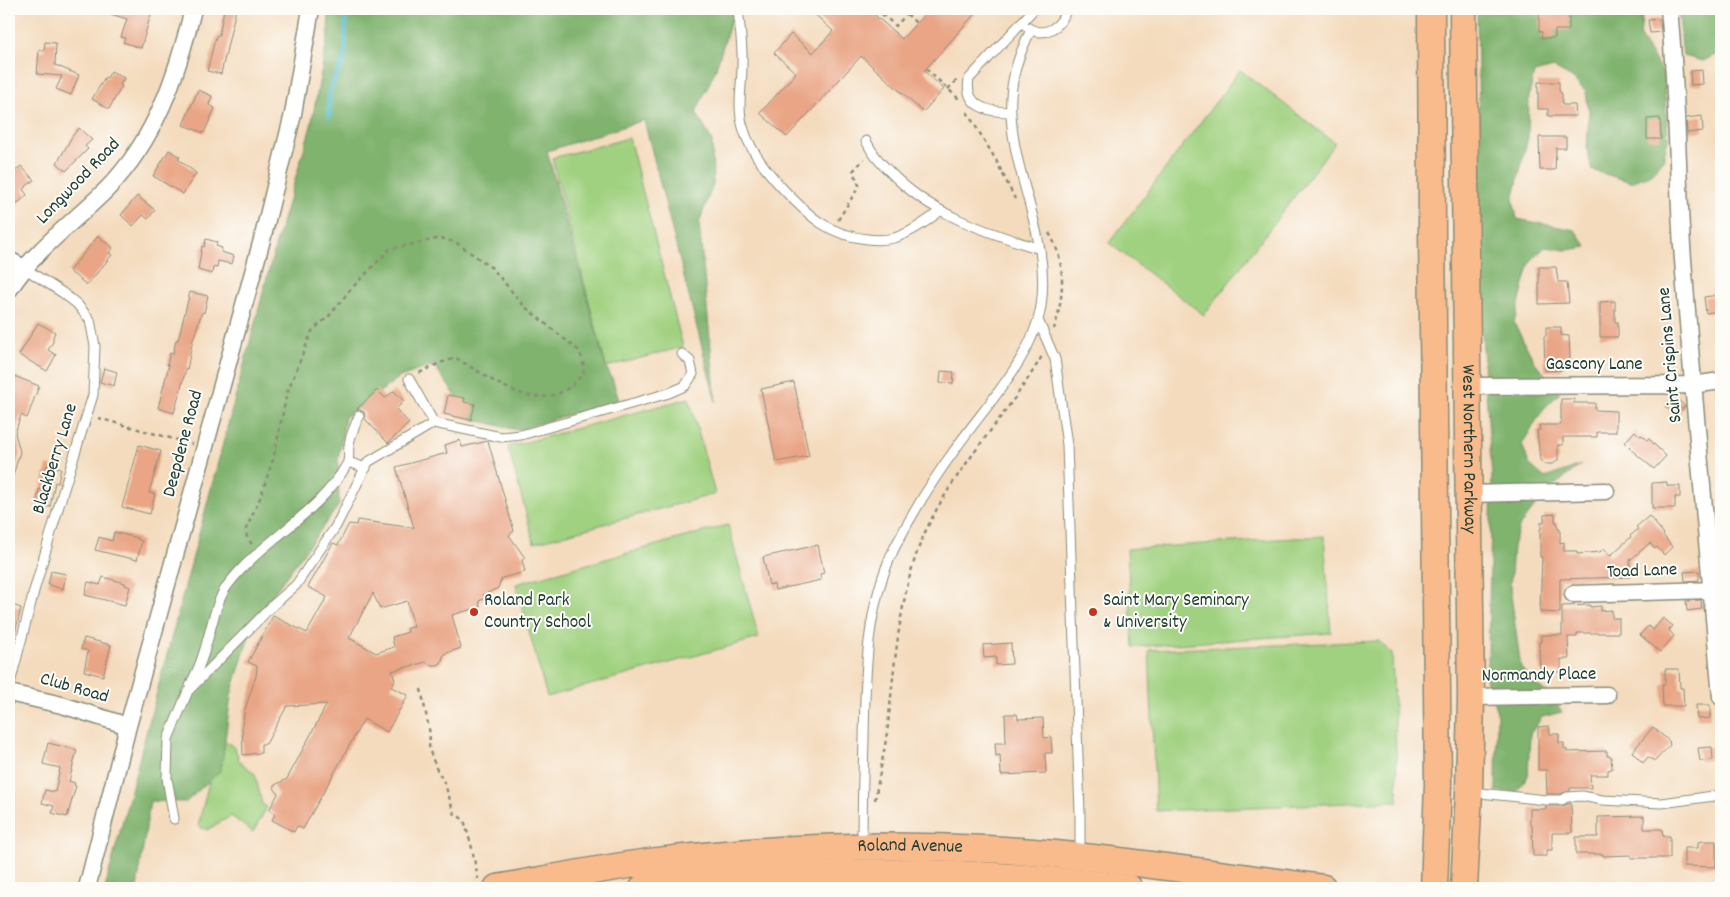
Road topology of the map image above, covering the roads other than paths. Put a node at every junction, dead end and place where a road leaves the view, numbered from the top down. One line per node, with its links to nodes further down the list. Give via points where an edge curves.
1 (193, 9): 16 (street, Longwood Road, via 176,72 146,139 108,187)
2 (311, 9): 38 (street, Deepdene Road, via 293,114 263,236)
3 (738, 9): 13 (lane, via 743,126 764,166 796,202 811,216 841,234 878,240 906,233)
4 (1034, 9): 9 (lane)
5 (1066, 9): 10 (lane, via 1054,29 1046,32)
6 (1431, 9): 49 (main road, West Northern Parkway, via 1438,784)
7 (1463, 9): 23 (main road, West Northern Parkway)
8 (1670, 9): 22 (street, Saint Crispins Lane)
9 (1021, 23): 10 (lane); 11 (lane, via 969,79 968,87 969,96 981,107)
10 (1030, 30): 11 (lane, via 1018,61)
11 (1011, 112): 14 (lane, via 1016,148)
12 (866, 141): 13 (lane, via 875,157 892,175)
13 (940, 211): 14 (lane)
14 (1040, 249): 18 (lane, via 1042,276)
15 (9, 260): 16 (street)
16 (24, 268): 17 (street, Longwood Road); 32 (lane, Blackberry Lane, via 77,304 90,320 95,346 94,375 93,395 44,555)
17 (9, 290)
18 (1038, 320): 42 (lane, via 1023,355 954,450 911,517 880,585 866,663); 43 (lane, via 1055,359 1067,445 1080,813)
19 (682, 354): 25 (lane, via 690,361 693,374 685,386 521,435 501,437)
20 (409, 379): 25 (lane)
21 (1721, 381): 22 (street, Gascony Lane)
22 (1692, 385): 23 (street, Gascony Lane); 30 (street, Saint Crispins Lane)
23 (1467, 386): 29 (main road, West Northern Parkway)
24 (359, 416): 26 (lane, via 349,445)
25 (434, 423): 27 (lane, via 368,462)
26 (348, 462): 27 (lane); 33 (lane, via 307,511 248,562 226,588)
27 (366, 468): 33 (lane, via 336,526 296,585)
28 (1606, 491): 29 (street)
29 (1468, 494): 36 (main road, West Northern Parkway)
30 (1712, 590): 31 (street, Toad Lane); 37 (street, Saint Crispins Lane)
31 (1573, 594)
32 (9, 687)
33 (188, 691): 41 (lane, via 168,739 166,778)
34 (9, 693): 38 (street, Club Road, via 62,705)
35 (1607, 695): 36 (street, Normandy Place)
36 (1470, 697): 39 (main road, West Northern Parkway)
37 (1721, 698)
38 (128, 726): 46 (street, Deepdene Road)
39 (1469, 792): 40 (lane, via 1546,800 1582,796 1662,803); 50 (main road, West Northern Parkway)
40 (1721, 795)
41 (174, 819)
42 (863, 859): 43 (main road, Roland Avenue, via 976,874); 44 (main road, Roland Avenue, via 777,876)
43 (1079, 869): 47 (main road, Roland Avenue); 48 (main road, Roland Avenue)
44 (650, 879): 45 (main road, Roland Avenue)
45 (488, 884)
46 (87, 888)
47 (1129, 888)
48 (1323, 888)
49 (1434, 888)
50 (1464, 888)

